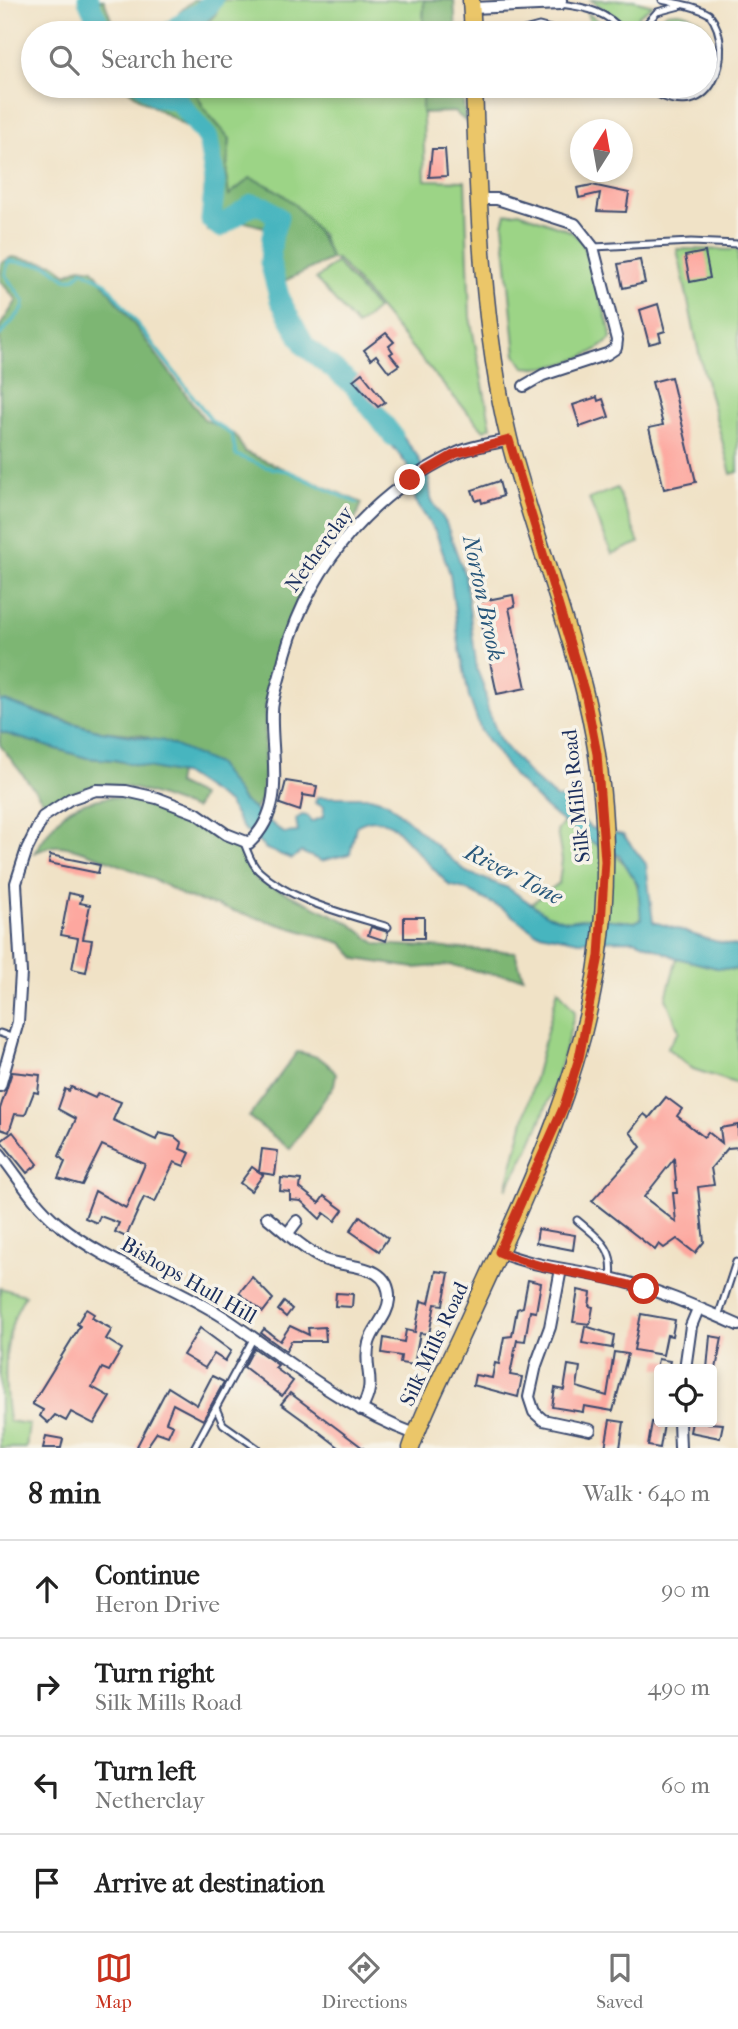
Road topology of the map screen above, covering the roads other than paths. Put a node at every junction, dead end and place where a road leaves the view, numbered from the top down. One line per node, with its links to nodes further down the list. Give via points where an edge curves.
1 (662, 0): 4 (lane)
2 (560, 2): 3 (street); 5 (lane, via 590,8)
3 (472, 4)
4 (683, 6): 6 (lane, via 657,12); 7 (lane)
5 (612, 21)
6 (649, 21)
7 (714, 21)
8 (717, 25): 9 (lane)
9 (728, 41)
10 (723, 80): 11 (lane)
11 (717, 86)
12 (475, 98): 15 (main road, Silk Mills Road)
13 (665, 98): 14 (lane, via 690,102)
14 (700, 98)
15 (481, 200): 17 (street, via 497,199 575,224); 19 (main road, Silk Mills Road, via 487,297)
16 (738, 244): 17 (lane)
17 (593, 247): 18 (street, via 616,348)
18 (524, 386)
19 (509, 440): 20 (street, Netherclay, via 455,454 375,504 321,571 300,605 287,642 272,711 274,801); 30 (main road, Silk Mills Road, via 586,697 603,808 605,861 599,956 579,1058 564,1106)
20 (248, 841): 21 (lane, via 257,870 274,883); 23 (street, via 196,813 126,791 96,790 70,799 43,817 16,883 21,973)
21 (388, 927)
22 (0, 1034): 23 (lane)
23 (14, 1038): 24 (street)
24 (1, 1081)
25 (0, 1154): 37 (street, Bishops Hull Hill, via 19,1183 81,1241 159,1280)
26 (267, 1217): 29 (street)
27 (577, 1220): 33 (lane, via 608,1247)
28 (297, 1221): 29 (street)
29 (288, 1233): 40 (street, via 323,1259 363,1266 387,1288 388,1308 368,1348 372,1381)
30 (499, 1252): 32 (street); 43 (main road, Silk Mills Road)
31 (736, 1262): 35 (lane)
32 (561, 1269): 33 (street); 42 (street, via 529,1397 534,1412 543,1420)
33 (611, 1278): 34 (street)
34 (698, 1309): 35 (street); 38 (street)
35 (718, 1317): 36 (street)
36 (738, 1325)
37 (253, 1339): 39 (lane); 40 (street, Bishops Hull Hill)
38 (686, 1364)
39 (216, 1407): 44 (lane); 45 (lane, via 223,1424)
40 (361, 1410): 43 (street, Bishops Hull Hill)
41 (679, 1427): 46 (street)
42 (590, 1430)
43 (413, 1441)
44 (194, 1448)
45 (257, 1448)
46 (680, 1448)

